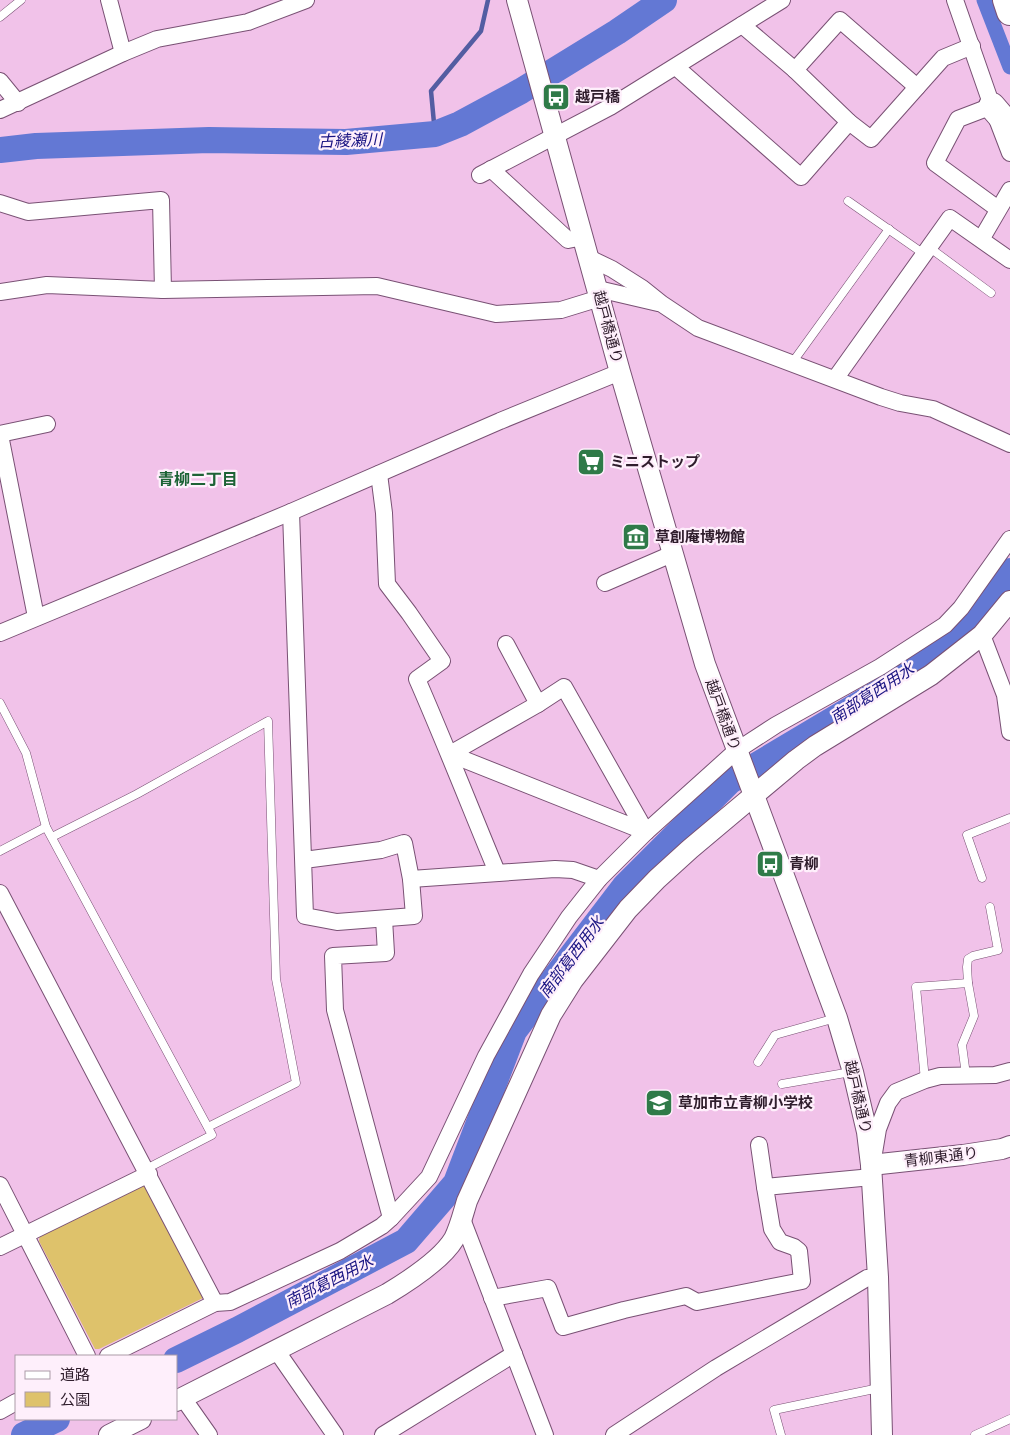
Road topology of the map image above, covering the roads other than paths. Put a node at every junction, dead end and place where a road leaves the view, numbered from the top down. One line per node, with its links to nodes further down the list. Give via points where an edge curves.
1 (21, 0): 9 (lane)
2 (109, 0): 12 (street)
3 (306, 0): 12 (street, via 248,22 157,39)
4 (517, 0): 22 (street, 越戸橋通り)
5 (782, 0): 10 (street)
6 (955, 0): 11 (street)
7 (1006, 0): 8 (highway)
8 (1010, 12)
9 (0, 17)
10 (742, 25): 13 (street); 14 (street)
11 (972, 46): 16 (street, via 943,58); 18 (street)
12 (123, 52): 17 (street)
13 (676, 67): 20 (street, via 801,177); 22 (street)
14 (795, 70): 16 (street, via 840,20); 20 (street)
15 (0, 81): 17 (street)
16 (917, 88): 20 (street, via 871,139)
17 (18, 103): 19 (street)
18 (992, 106): 21 (highway); 23 (street); 27 (street, via 958,119 935,163)
19 (0, 110)
20 (850, 122)
21 (1010, 128)
22 (555, 137): 29 (street, 越戸橋通り); 29 (street, via 486,172 568,240)
23 (1010, 153)
24 (1010, 190): 27 (street)
25 (848, 201): 28 (lane)
26 (0, 203): 34 (street, via 28,212 161,200)
27 (998, 208): 30 (street)
28 (889, 229): 31 (lane); 39 (lane)
29 (583, 237): 32 (street, 越戸橋通り)
30 (982, 238): 31 (street, via 950,218); 33 (street)
31 (927, 251): 37 (lane); 41 (street)
32 (589, 258): 36 (street, 越戸橋通り); 38 (street, via 612,269)
33 (1010, 260)
34 (163, 290): 35 (street, via 47,285); 36 (street, via 377,286 496,314 561,310)
35 (0, 292)
36 (599, 293): 38 (street); 40 (street, 越戸橋通り)
37 (991, 293)
38 (662, 304): 39 (street, via 698,328)
39 (792, 363): 41 (street)
40 (620, 372): 45 (street); 48 (street, 越戸橋通り)
41 (835, 378): 44 (street, via 881,397 933,409)
42 (47, 424): 43 (street)
43 (0, 434): 51 (street)
44 (1010, 444)
45 (379, 474): 46 (street); 59 (street, via 387,584 442,661 417,679)
46 (291, 512): 51 (street); 67 (street)
47 (1010, 539): 60 (street, via 961,608 945,624 880,667 776,725)
48 (672, 554): 49 (street); 60 (street, 越戸橋通り, via 705,664)
49 (605, 583)
50 (1010, 601): 53 (street)
51 (36, 617): 52 (street)
52 (0, 633)
53 (982, 635): 55 (street); 61 (street, via 931,675 815,746)
54 (506, 644): 57 (street)
55 (1006, 682): 58 (street)
56 (0, 703): 63 (lane, via 26,753)
57 (538, 704): 59 (street); 64 (street, via 564,687)
58 (1010, 732)
59 (450, 754): 64 (street); 68 (street)
60 (738, 754): 61 (street, 越戸橋通り); 64 (street)
61 (752, 792): 76 (street, 越戸橋通り); 91 (street, via 657,879 573,980 536,1045)
62 (1010, 818): 69 (lane, via 967,835)
63 (46, 827): 65 (lane); 66 (lane)
64 (646, 832): 71 (street)
65 (52, 837): 83 (lane); 83 (lane, via 268,722 276,979 296,1082)
66 (0, 851)
67 (304, 860): 70 (street, via 381,850 404,843); 74 (street, via 305,916 337,922)
68 (497, 872): 70 (street); 71 (street, via 573,870)
69 (982, 878)
70 (411, 879): 74 (street, via 414,916)
71 (599, 879): 90 (street, via 569,917 532,974 486,1056 429,1177)
72 (0, 893): 86 (street)
73 (990, 908): 75 (lane, via 998,950 968,959)
74 (384, 919): 90 (street, via 386,953 333,956 335,1010)
75 (968, 983): 80 (lane, via 974,1016 962,1045); 81 (lane, via 916,987)
76 (837, 1018): 77 (lane, via 775,1035); 79 (street, 越戸橋通り)
77 (758, 1062)
78 (1010, 1071): 80 (street, via 995,1075)
79 (853, 1072): 82 (lane); 87 (street, 越戸橋通り)
80 (966, 1075): 81 (street)
81 (925, 1080): 87 (street, via 896,1092 888,1102 878,1129)
82 (782, 1084)
83 (208, 1127): 86 (lane, via 212,1135)
84 (759, 1145): 89 (street)
85 (1010, 1146): 87 (street, 青柳東通り)
86 (147, 1171): 92 (street); 96 (street)
87 (872, 1171): 89 (street); 94 (street, 越戸橋通り)
88 (0, 1185): 92 (street)
89 (765, 1187): 95 (street, via 772,1229 780,1242 799,1251 802,1281 697,1302 686,1296 563,1327 548,1288)
90 (391, 1218): 96 (street, via 340,1251 230,1302)
91 (462, 1219): 95 (street); 97 (street, via 453,1240 410,1280)
92 (25, 1233): 93 (street); 99 (street)
93 (0, 1246)
94 (878, 1277): 101 (street, 越戸橋通り); 112 (street, via 867,1278 716,1368)
95 (492, 1298): 98 (street)
96 (216, 1303): 100 (street)
97 (276, 1350): 102 (street); 109 (street)
98 (514, 1354): 110 (street); 111 (street)
99 (86, 1355)
100 (110, 1355)
101 (881, 1388): 113 (lane, via 774,1410); 114 (street, 越戸橋通り)
102 (180, 1399): 108 (street)
103 (15, 1403): 104 (street)
104 (0, 1411)
105 (1010, 1419): 115 (lane)
106 (139, 1420): 107 (street)
107 (109, 1435)
108 (209, 1435)
109 (335, 1435)
110 (383, 1435)
111 (545, 1435)
112 (614, 1435)
113 (781, 1435)
114 (882, 1435)
115 (975, 1435)

